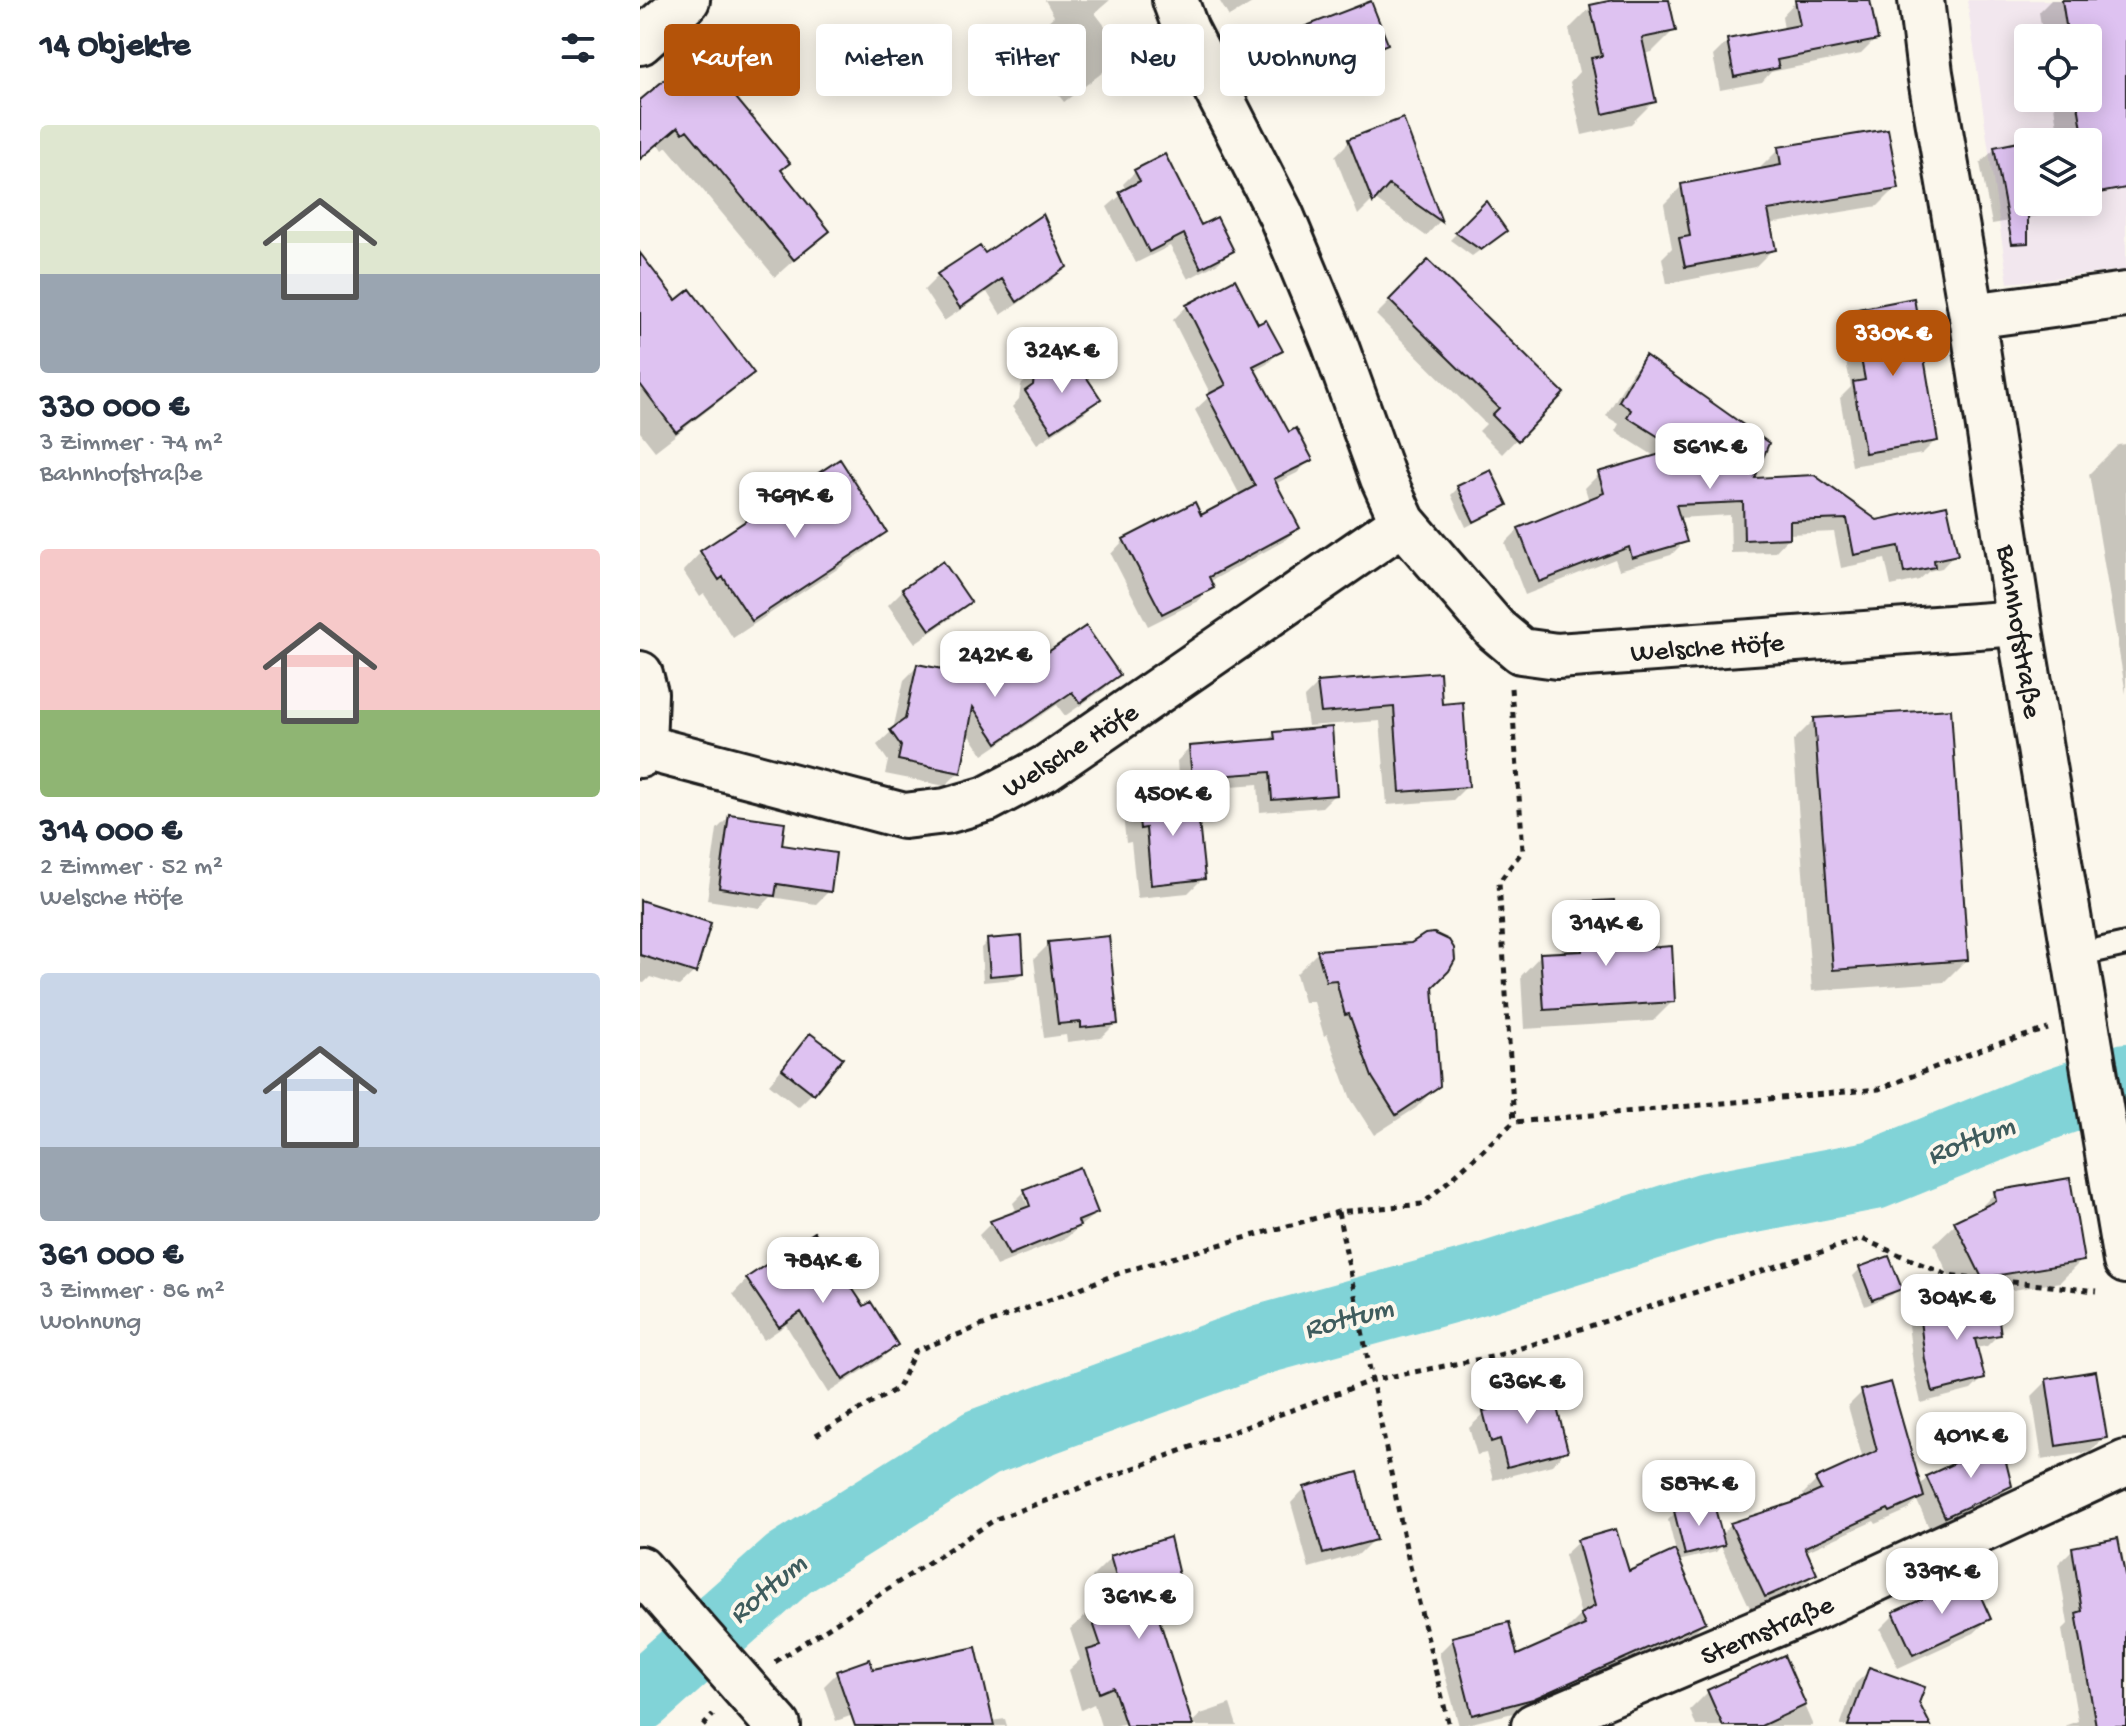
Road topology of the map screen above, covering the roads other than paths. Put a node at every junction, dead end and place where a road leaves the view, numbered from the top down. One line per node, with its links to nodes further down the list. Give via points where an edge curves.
1 (687, 0): 4 (street)
2 (1175, 0): 7 (street, via 1281,215)
3 (1921, 0): 6 (street, Bahnhofstraße)
4 (640, 42)
5 (2126, 295): 6 (street)
6 (1972, 316): 8 (street, Bahnhofstraße)
7 (1403, 522): 8 (street, Welsche Höfe, via 1496,630 1521,651 1557,656); 10 (street, Welsche Höfe, via 1046,768 987,799 904,816)
8 (2019, 623): 12 (street, Bahnhofstraße)
9 (640, 674): 10 (street, via 645,693)
10 (641, 751)
11 (2126, 944): 12 (lane)
12 (2076, 955): 13 (street, Bahnhofstraße)
13 (2118, 1276)
14 (2126, 1463): 17 (street, Sternstraße, via 1809,1610)
15 (640, 1569): 16 (street)
16 (778, 1726)
17 (1534, 1726)

